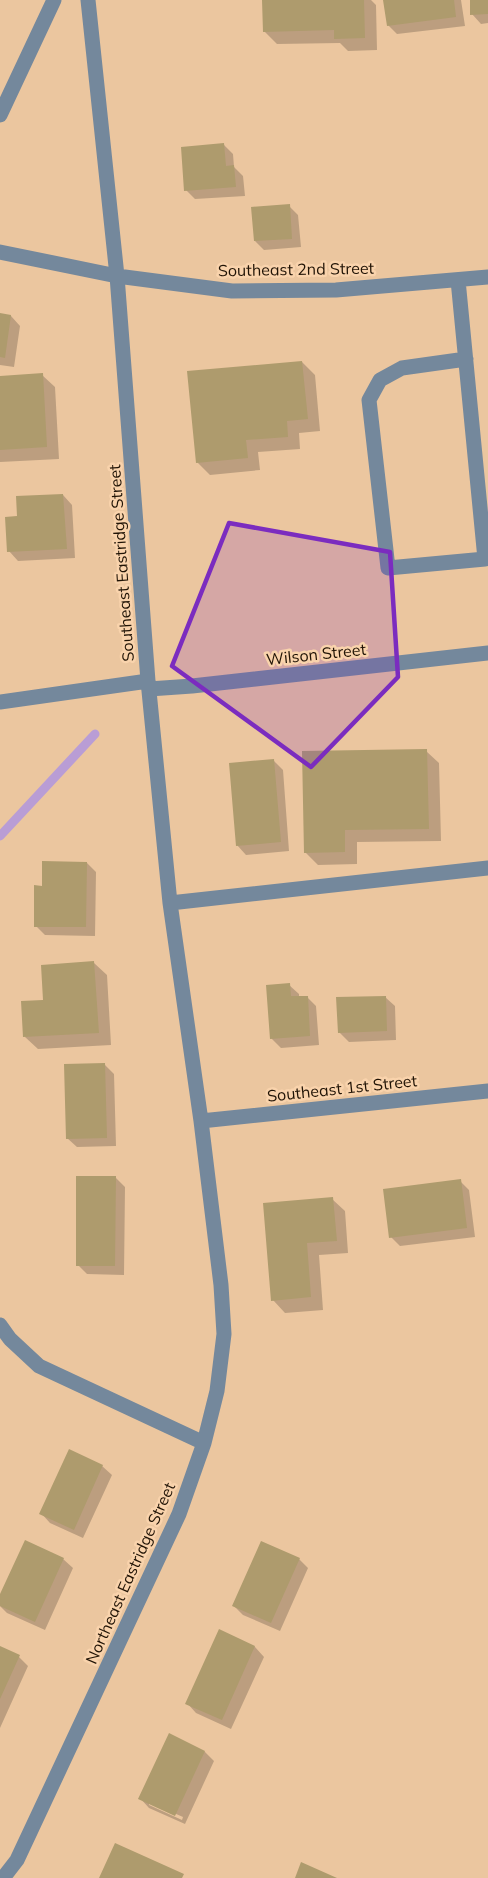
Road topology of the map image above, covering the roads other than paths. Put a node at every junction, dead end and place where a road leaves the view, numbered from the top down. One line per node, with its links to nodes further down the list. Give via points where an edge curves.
1 (54, 0): 3 (street)
2 (88, 0): 5 (street, Southeast Eastridge Street)
3 (0, 115)
4 (0, 252): 5 (street, Southeast 2nd Street)
5 (117, 276): 7 (street, Southeast 2nd Street, via 232,291 336,290); 10 (street, Southeast Eastridge Street)
6 (488, 277): 7 (street, Southeast 2nd Street)
7 (458, 279): 8 (street)
8 (466, 359): 8 (street, via 485,559 388,568 369,400 380,380 402,368)
9 (488, 653): 10 (street, Wilson Street, via 192,686)
10 (148, 685): 11 (street, Wilson Street); 13 (street, Southeast Eastridge Street)
11 (0, 702)
12 (488, 868): 13 (street)
13 (170, 903): 15 (street, Southeast Eastridge Street)
14 (488, 1091): 15 (street, Southeast 1st Street)
15 (201, 1121): 17 (street, Northeast Eastridge Street, via 224,1334 217,1391)
16 (0, 1325): 17 (street, via 39,1366)
17 (204, 1443): 18 (street, Northeast Eastridge Street, via 155,1568 17,1860)
18 (3, 1878)

